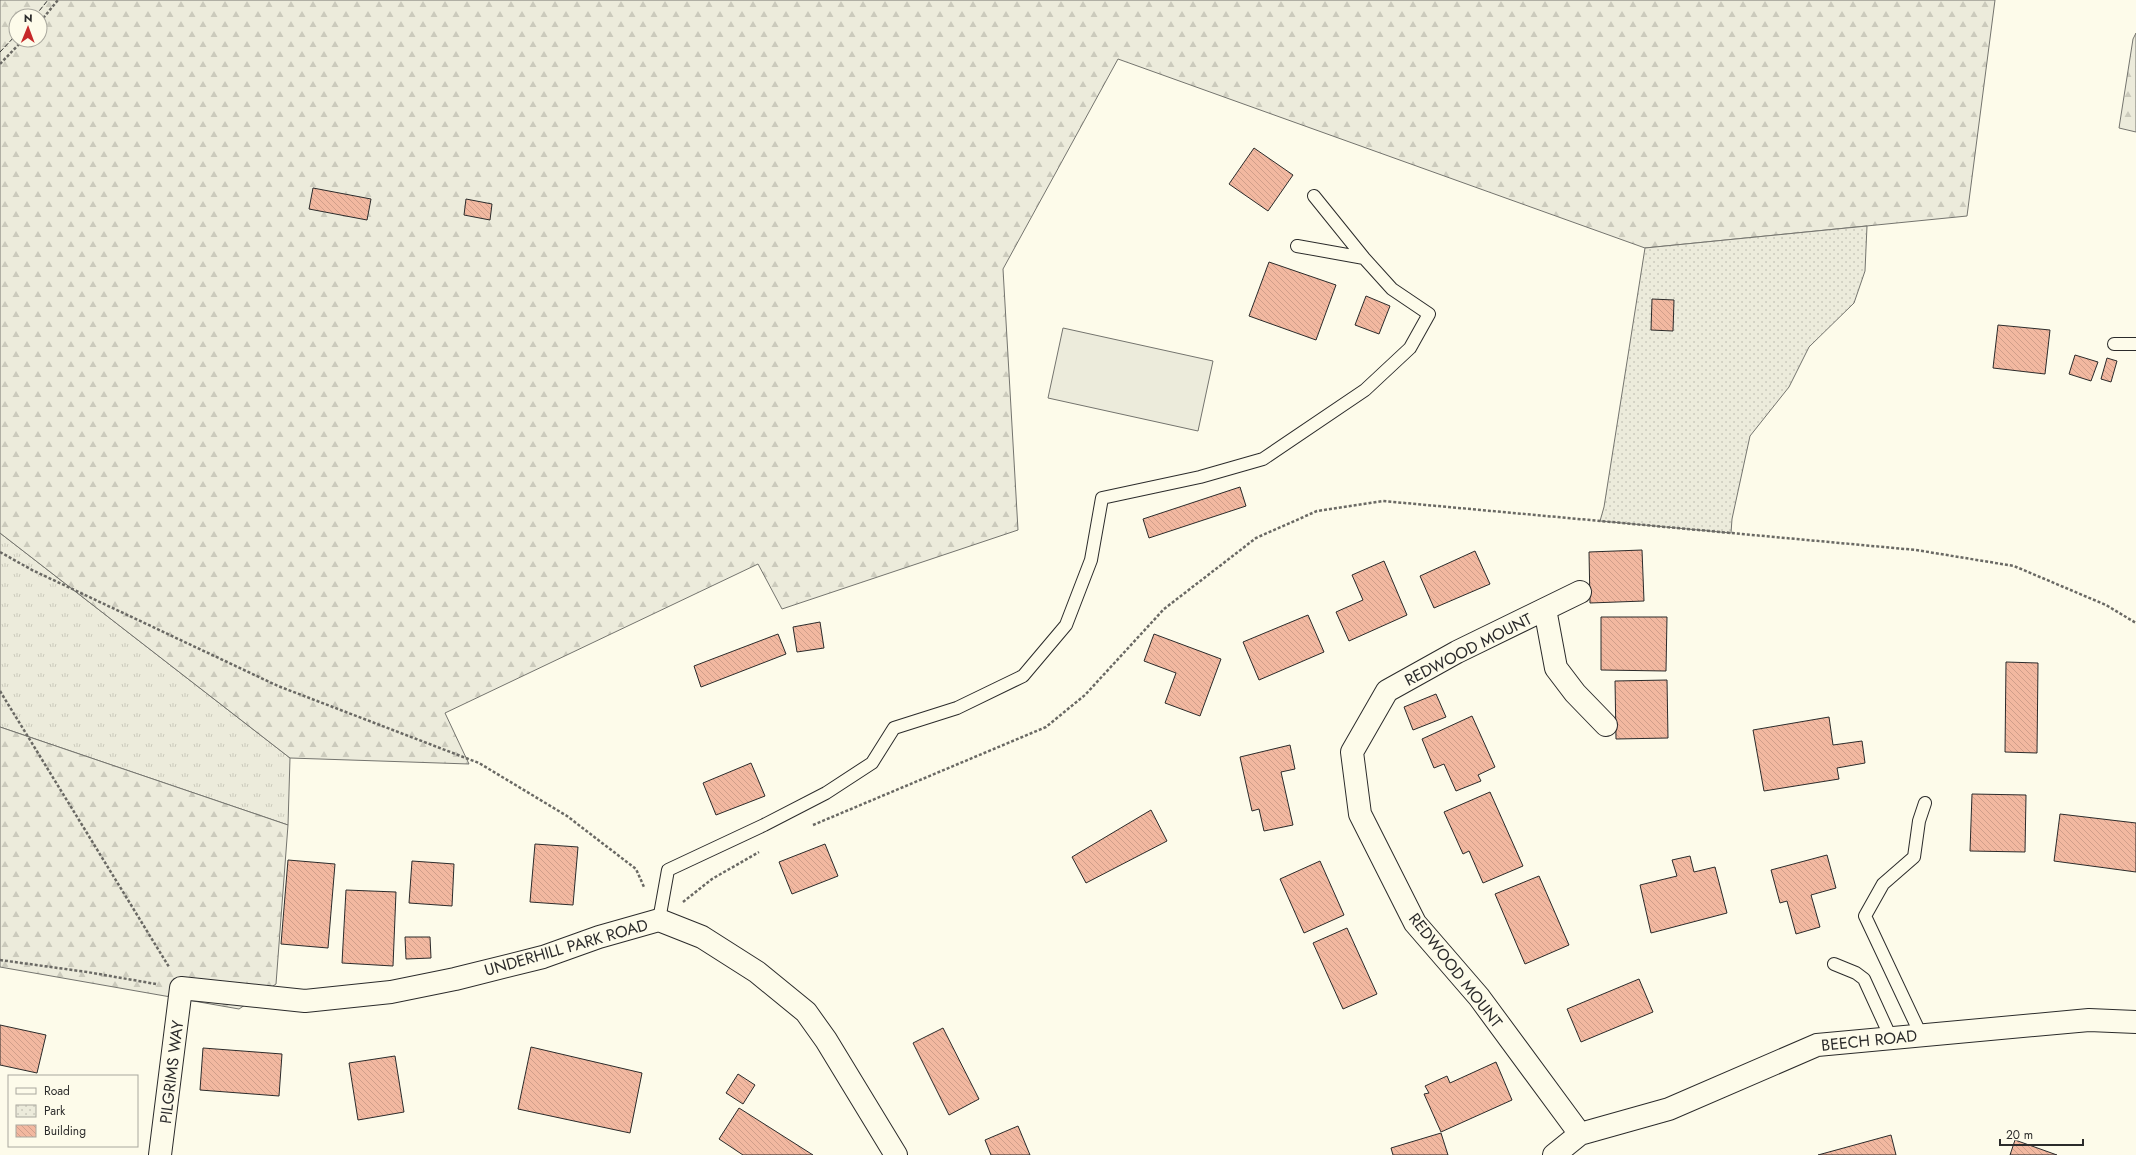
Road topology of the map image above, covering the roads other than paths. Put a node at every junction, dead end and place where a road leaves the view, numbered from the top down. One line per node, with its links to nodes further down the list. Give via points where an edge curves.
1 (1314, 196): 3 (lane)
2 (1297, 246): 3 (lane)
3 (1364, 258): 10 (lane, via 1392,289 1429,314 1410,348 1365,390 1263,459 1200,477 1102,498 1091,560 1066,625 1023,676 957,708 894,728 872,763 826,792 764,825 668,870)
4 (2114, 344): 5 (lane)
5 (2136, 344)
6 (1580, 592): 7 (street, REDWOOD MOUNT)
7 (1544, 609): 8 (street, REDWOOD MOUNT, via 1556,668 1575,694); 16 (street, REDWOOD MOUNT, via 1386,691 1352,752 1360,814 1415,923 1479,997)
8 (1606, 725)
9 (1925, 802): 14 (lane, via 1919,821 1914,857 1884,884 1865,916)
10 (659, 920): 12 (street, UNDERHILL PARK ROAD, via 599,936 543,957 391,992 305,1001); 18 (street, UNDERHILL PARK ROAD, via 702,937 757,972 806,1012 826,1040)
11 (1834, 964): 15 (lane, via 1864,979)
12 (181, 988): 17 (street, PILGRIMS WAY)
13 (2136, 1022): 14 (street, BEECH ROAD, via 2089,1020)
14 (1921, 1035): 15 (street, BEECH ROAD)
15 (1891, 1038): 16 (street, BEECH ROAD, via 1817,1045 1669,1109)
16 (1580, 1134): 19 (street, BEECH ROAD)
17 (160, 1155)
18 (896, 1155)
19 (1554, 1155)

